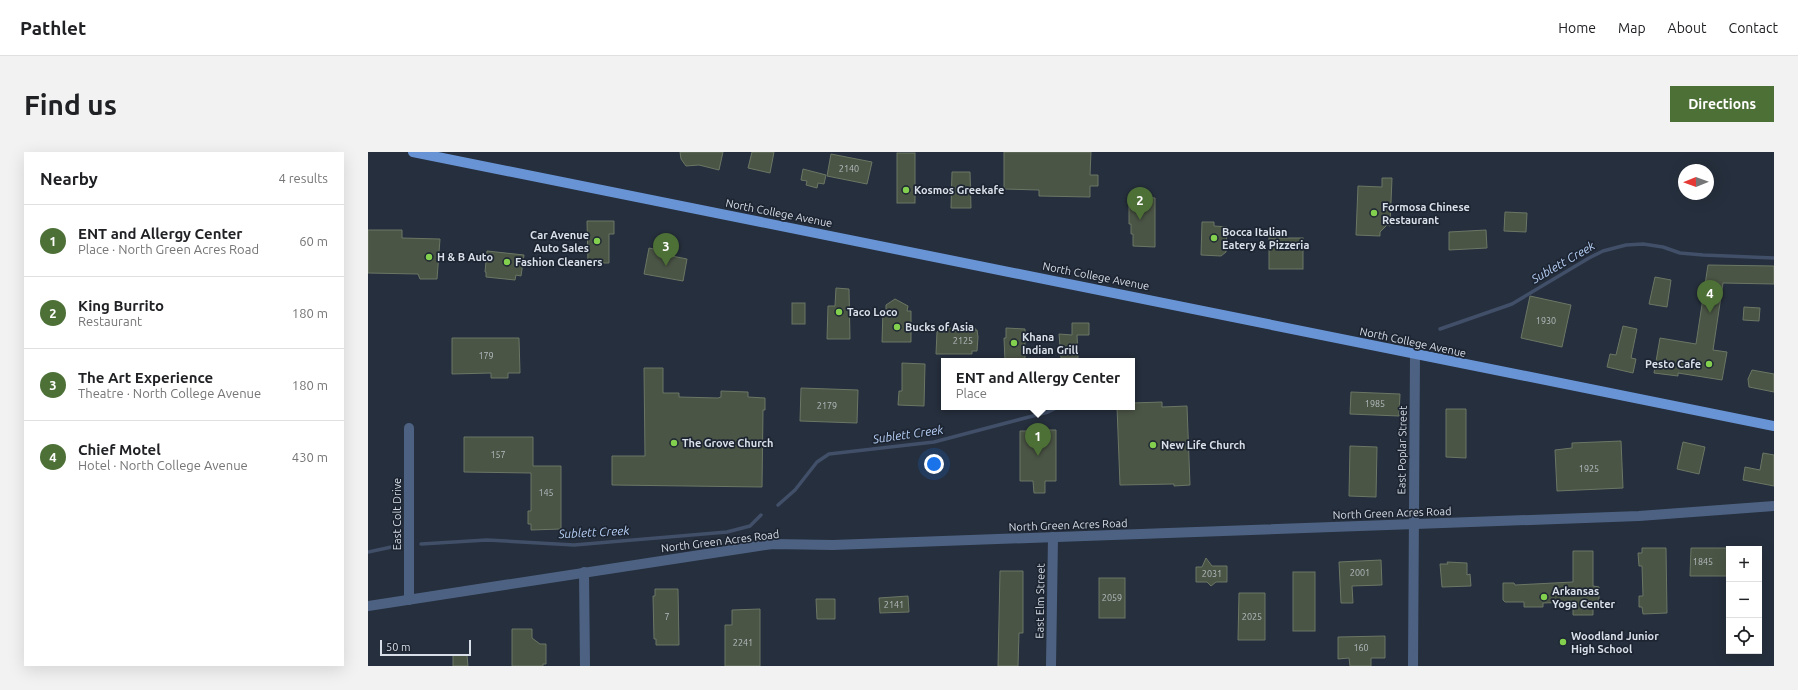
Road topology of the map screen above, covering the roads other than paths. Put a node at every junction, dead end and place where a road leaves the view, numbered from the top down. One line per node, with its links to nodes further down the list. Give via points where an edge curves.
1 (413, 152): 2 (main road, North College Avenue, via 1101,289)
2 (1415, 355): 3 (main road, North College Avenue); 6 (street, East Poplar Street)
3 (1774, 426)
4 (409, 428): 9 (street, East Colt Drive)
5 (1774, 506): 6 (street, North Green Acres Road, via 1639,516)
6 (1414, 524): 7 (street, North Green Acres Road); 13 (street, East Poplar Street)
7 (1053, 537): 8 (street, North Green Acres Road, via 833,545 773,544); 12 (street, East Elm Street)
8 (584, 572): 9 (street, North Green Acres Road); 11 (street)
9 (409, 600): 10 (street, North Green Acres Road)
10 (368, 606)
11 (585, 666)
12 (1051, 666)
13 (1413, 666)

